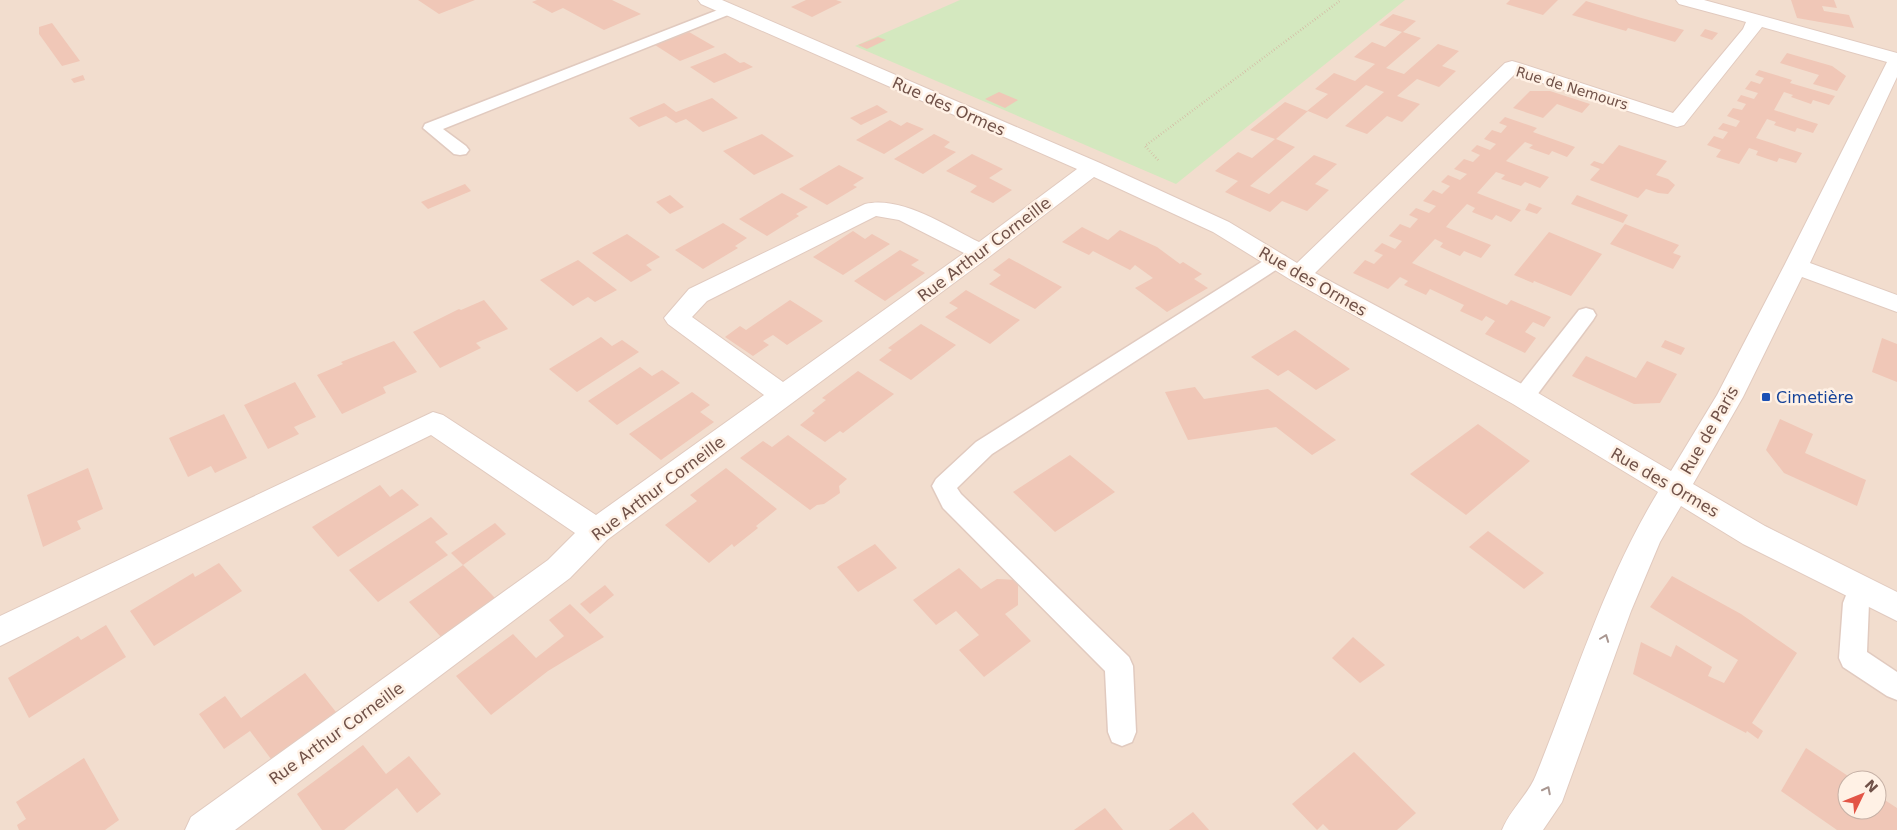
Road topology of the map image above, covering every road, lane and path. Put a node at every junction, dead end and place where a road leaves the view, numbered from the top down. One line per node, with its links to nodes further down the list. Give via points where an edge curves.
1 (1341, 0): 8 (path, via 1145,146 1171,174 1164,185)
2 (1685, 0): 4 (street)
3 (722, 4): 6 (lane, via 431,128); 7 (street, Rue des Ormes)
4 (1756, 20): 5 (street); 12 (street, Rue de Nemours, via 1751,31 1677,121 1512,67)
5 (1897, 59): 11 (street, Rue de Paris)
6 (460, 150)
7 (1092, 168): 8 (street, Rue des Ormes); 9 (street, Rue Arthur Corneille)
8 (1150, 196): 10 (street, Rue des Ormes, via 1221,227)
9 (981, 252): 15 (street, Rue Arthur Corneille); 15 (street, via 905,214 873,208 698,295 677,318)
10 (1278, 260): 12 (street, Rue des Ormes); 23 (lane, via 984,448 944,486 952,500 1119,666)
11 (1796, 266): 13 (street); 17 (street, Rue de Paris)
12 (1299, 275): 16 (street, Rue des Ormes)
13 (1897, 304)
14 (1586, 316): 16 (lane)
15 (784, 396): 18 (street, Rue Arthur Corneille)
16 (1523, 397): 17 (street, Rue des Ormes)
17 (1676, 488): 19 (street, Rue des Ormes, via 1754,535); 25 (street, Rue de Paris, one-way to 17, via 1549,789 1623,593 1646,539)
18 (596, 531): 21 (street, via 433,422); 24 (street, Rue Arthur Corneille, via 559,570)
19 (1861, 588): 20 (street, Rue des Ormes); 22 (lane, via 1856,603 1853,658)
20 (1897, 607)
21 (0, 632)
22 (1897, 687)
23 (1122, 732)
24 (204, 830)
25 (1521, 830)

